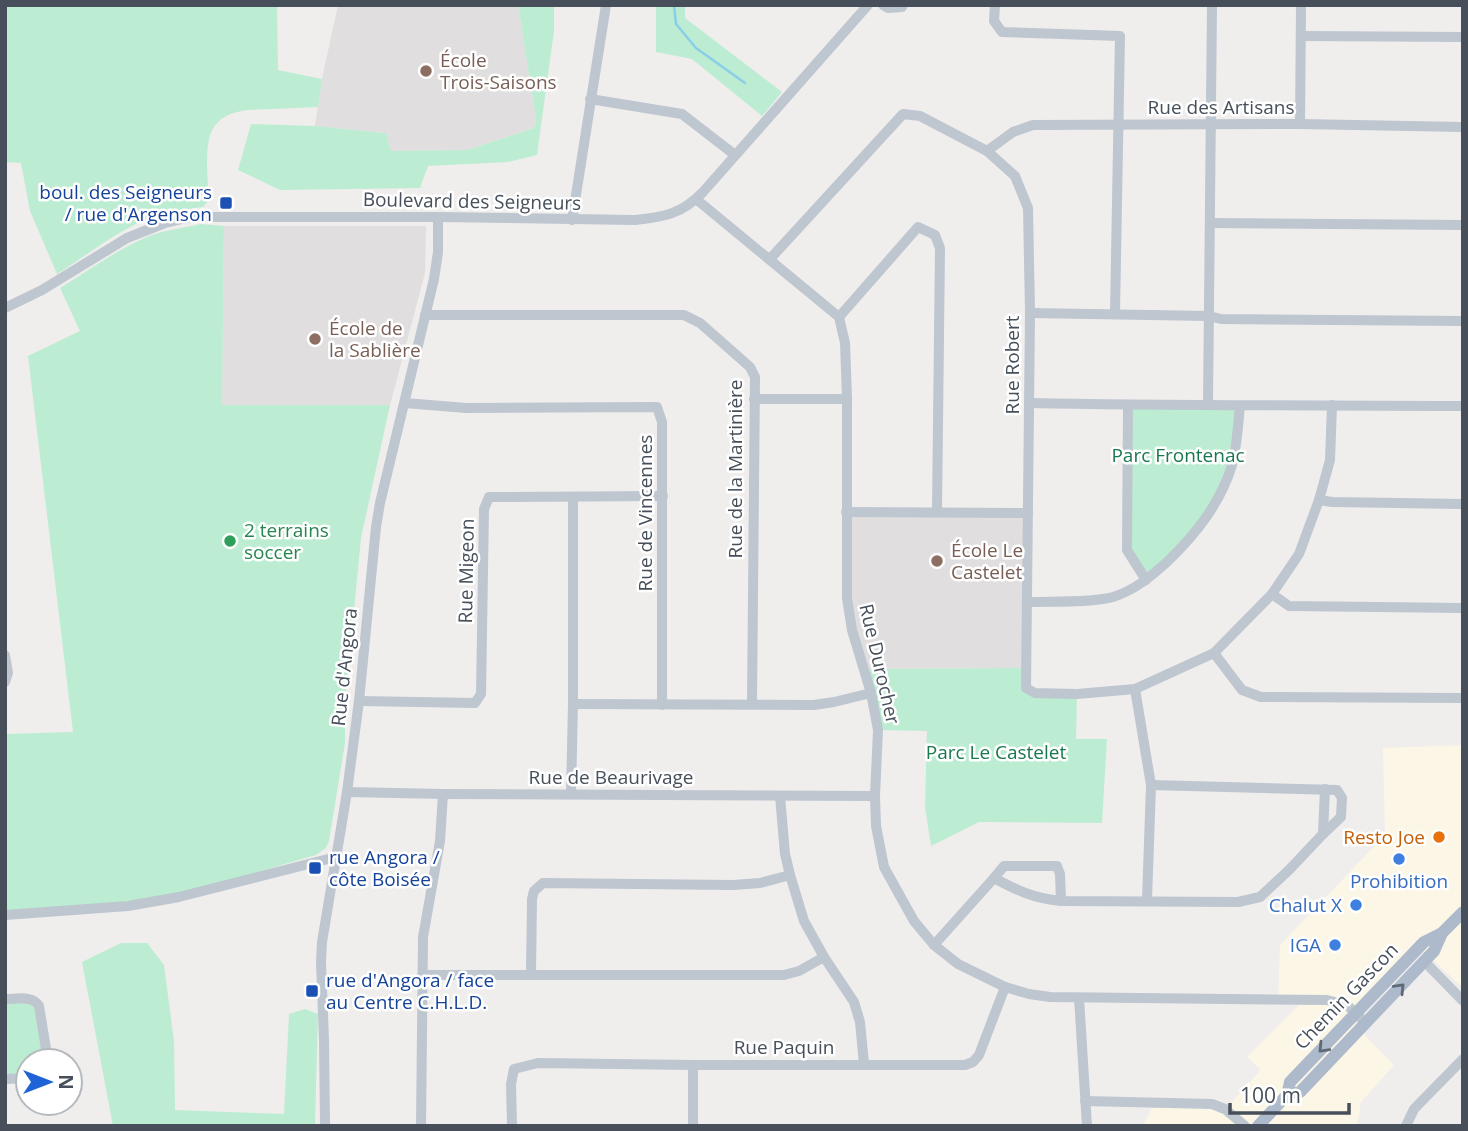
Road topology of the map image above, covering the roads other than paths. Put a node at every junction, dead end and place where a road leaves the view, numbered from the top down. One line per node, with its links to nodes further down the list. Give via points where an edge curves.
1 (606, 5): 10 (street)
2 (868, 5): 16 (street, Boulevard des Seigneurs)
3 (883, 5): 4 (street)
4 (903, 5)
5 (995, 5): 11 (street, via 994,21 1002,32 1121,36)
6 (1212, 5): 12 (street)
7 (1301, 5): 8 (street)
8 (1301, 36): 9 (street); 13 (street)
9 (1463, 37)
10 (590, 99): 16 (street, via 682,114); 19 (street)
11 (1120, 124): 12 (street, Rue des Artisans); 15 (street, Rue des Artisans, via 1033,125 1013,132); 25 (street)
12 (1211, 124): 13 (street, Rue des Artisans); 20 (street)
13 (1300, 124): 14 (street, Rue des Artisans)
14 (1463, 127)
15 (988, 151): 22 (street, Rue Robert, via 920,116 903,114); 24 (street, Rue Robert, via 1015,176 1028,208)
16 (735, 155): 17 (street, Boulevard des Seigneurs)
17 (696, 199): 19 (street, Boulevard des Seigneurs, via 664,216); 22 (street)
18 (438, 218): 19 (street, Boulevard des Seigneurs); 23 (street, Boulevard des Seigneurs, via 191,217 127,238); 26 (street, Rue d'Angora, via 438,252)
19 (572, 220)
20 (1211, 223): 21 (street); 27 (street)
21 (1463, 225)
22 (770, 259): 28 (street)
23 (5, 308)
24 (1030, 313): 25 (street); 33 (street, Rue Robert)
25 (1115, 314): 27 (street)
26 (425, 315): 30 (street, Rue de la Martinière, via 684,316 700,323 750,367); 32 (street, Rue d'Angora)
27 (1209, 316): 29 (street, via 1221,320); 34 (street)
28 (839, 317): 31 (street, Rue Durocher); 44 (street, via 918,227 935,235 940,248)
29 (1463, 321)
30 (754, 399): 31 (street); 58 (street, Rue de la Martinière)
31 (847, 399): 43 (street, Rue Durocher)
32 (405, 403): 39 (street, Rue de Vincennes, via 466,408 657,407 662,422); 56 (street, Rue d'Angora, via 376,527)
33 (1030, 403): 35 (street); 45 (street, Rue Robert)
34 (1208, 404): 35 (street); 37 (street)
35 (1128, 405): 46 (street, via 1127,550)
36 (1332, 405): 37 (street); 38 (street); 41 (street, via 1330,460)
37 (1240, 406): 46 (street, via 1232,464 1210,514)
38 (1463, 406)
39 (663, 496): 40 (street, Rue Migeon); 59 (street, Rue de Vincennes)
40 (573, 498): 56 (street, Rue Migeon, via 489,497 484,509 481,695 475,703); 57 (street)
41 (1319, 500): 42 (street); 47 (street, via 1299,554)
42 (1463, 504)
43 (846, 512): 44 (street); 54 (street, Rue Durocher, via 847,598)
44 (937, 512): 45 (street)
45 (1028, 513): 48 (street, Rue Robert)
46 (1146, 580): 48 (street, via 1104,599)
47 (1272, 594): 49 (street, via 1289,607); 50 (street)
48 (1027, 602): 53 (street, Rue Robert, via 1026,688 1035,693 1077,694)
49 (1463, 608)
50 (1214, 653): 53 (street); 55 (street, via 1241,690 1261,697)
51 (5, 655): 52 (street)
52 (5, 682)
53 (1135, 689): 60 (street)
54 (871, 693): 58 (street, via 814,705); 66 (street, Rue Durocher, via 878,730)
55 (1463, 698)
56 (359, 701): 62 (street, Rue d'Angora)
57 (573, 704): 59 (street); 64 (street)
58 (752, 704): 59 (street)
59 (663, 705)
60 (1151, 785): 61 (street); 71 (street)
61 (1325, 789): 67 (street); 67 (street, via 1337,790 1342,809 1341,817)
62 (347, 792): 63 (street, Rue de Beaurivage); 68 (street, Rue d'Angora)
63 (443, 794): 64 (street, Rue de Beaurivage); 80 (street)
64 (571, 794): 65 (street, Rue de Beaurivage)
65 (780, 796): 66 (street, Rue de Beaurivage); 69 (street)
66 (875, 796): 76 (street, Rue Durocher, via 884,867 914,921)
67 (1323, 834): 71 (street, via 1260,897 1238,902)
68 (336, 857): 74 (street, via 140,904); 93 (street, Rue d'Angora, via 321,962)
69 (790, 875): 77 (street, via 804,921); 79 (street, via 733,885 543,883 531,899)
70 (994, 878): 72 (street, via 1016,890); 72 (street, via 1004,866 1057,866); 76 (street)
71 (1147, 900): 72 (street)
72 (1060, 901)
73 (1463, 912): 75 (main road, Chemin Gascon)
74 (5, 915)
75 (1442, 933): 78 (main road, Chemin Gascon); 85 (main road, Chemin Gascon, via 1424,942)
76 (934, 945): 81 (street, Rue Durocher, via 958,964)
77 (824, 957): 79 (street, via 784,975); 89 (street, via 854,1002)
78 (1424, 962): 84 (street); 86 (main road, Chemin Gascon, one-way to 78)
79 (531, 974): 80 (street)
80 (422, 975): 94 (street)
81 (1004, 987): 82 (street, Rue Durocher); 89 (street, Rue Paquin, via 973,1062)
82 (1080, 998): 85 (street, Rue Durocher, via 1327,1000); 92 (street)
83 (5, 999): 87 (street, via 36,1001)
84 (1463, 1001)
85 (1356, 1013): 86 (street, Rue Durocher); 91 (main road, Chemin Gascon, one-way to 91, via 1290,1082)
86 (1366, 1023): 91 (main road, Chemin Gascon, via 1300,1092)
87 (46, 1047)
88 (1463, 1059): 100 (street, via 1414,1109)
89 (864, 1064): 90 (street, Rue Paquin)
90 (693, 1065): 95 (street, Rue Paquin, via 538,1063 514,1069); 96 (street)
91 (1287, 1095): 99 (main road, Chemin Gascon)
92 (1085, 1101): 97 (street); 98 (street, via 1212,1104)
93 (325, 1126)
94 (421, 1126)
95 (512, 1126)
96 (693, 1126)
97 (1087, 1126)
98 (1245, 1126)
99 (1258, 1126)
100 (1406, 1126)

